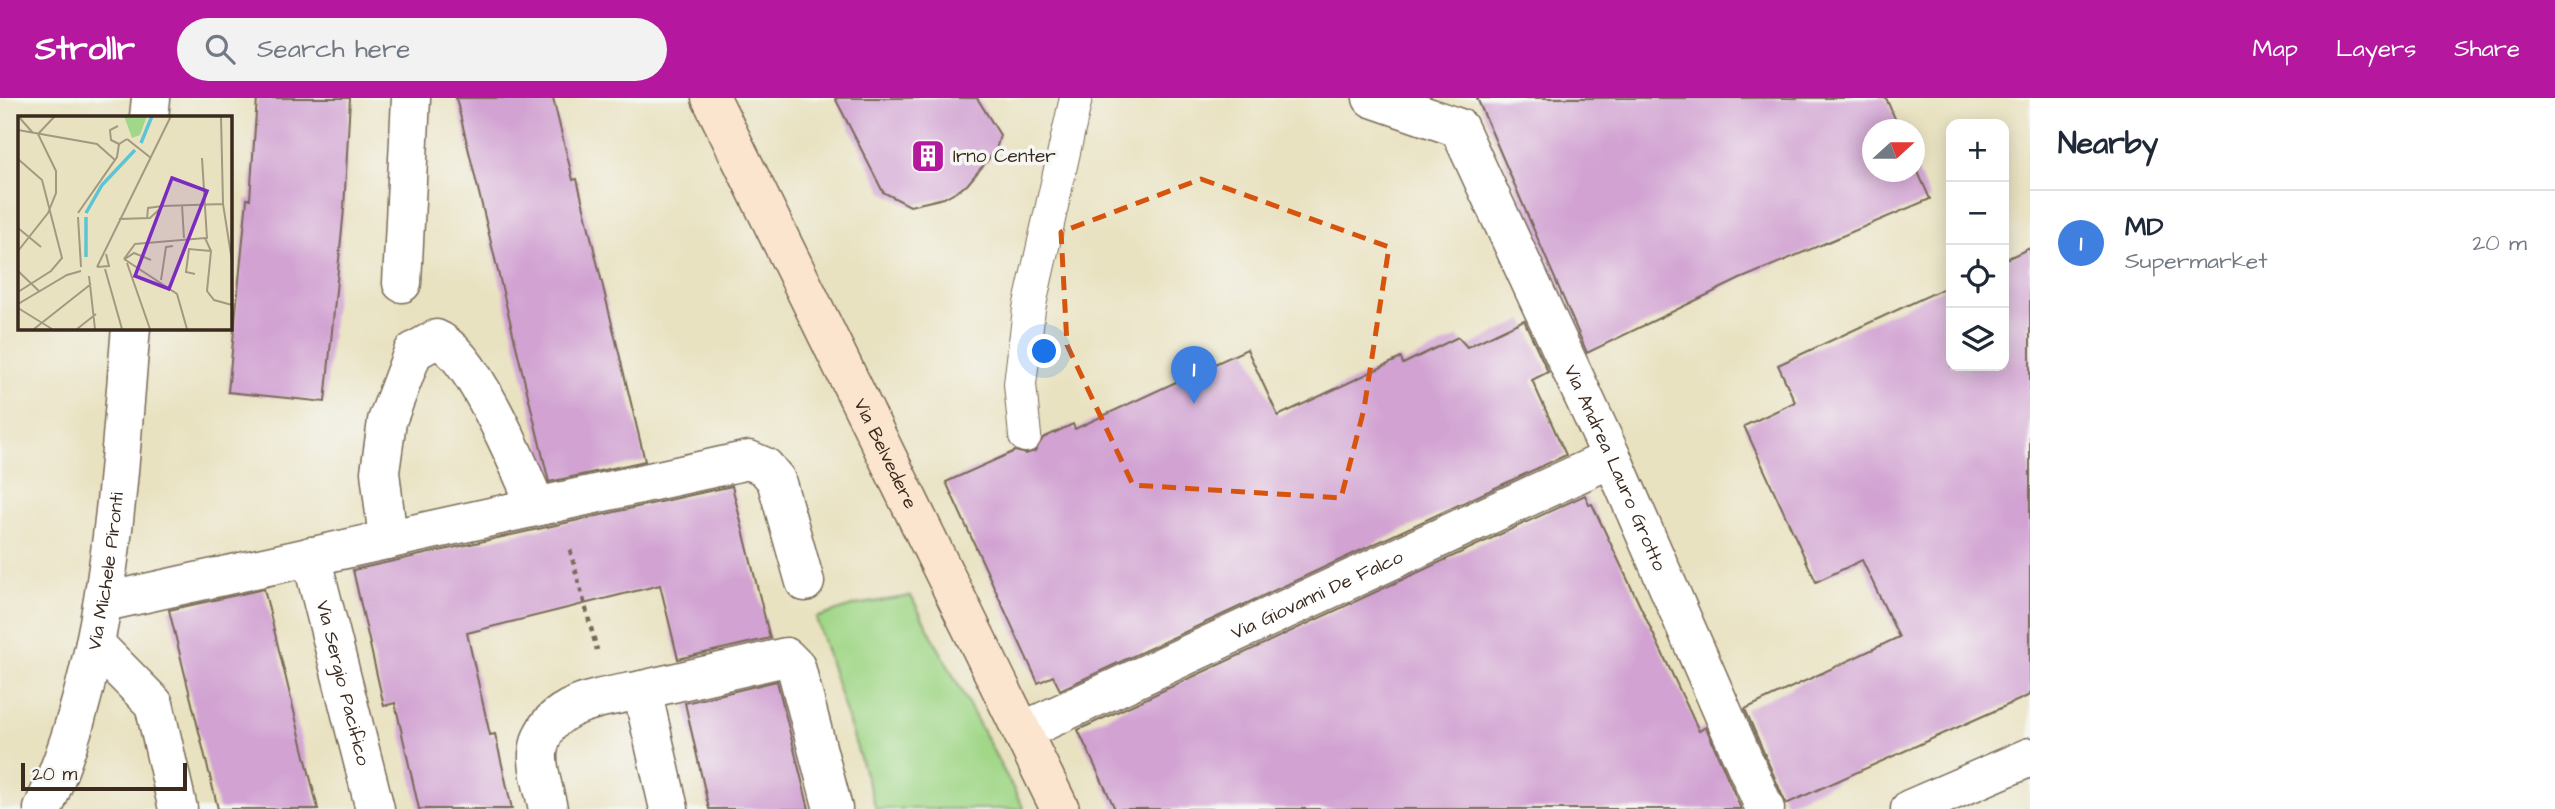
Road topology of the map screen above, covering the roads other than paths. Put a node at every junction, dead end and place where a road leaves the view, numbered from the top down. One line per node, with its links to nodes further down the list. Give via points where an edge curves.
1 (151, 98): 7 (street)
2 (411, 98): 8 (street)
3 (711, 98): 19 (street, Via Belvedere)
4 (1076, 98): 10 (lane, via 1028,309 1020,384)
5 (1372, 98): 6 (street, Via Andrea Lauro Grotto)
6 (1452, 113): 11 (street, Via Andrea Lauro Grotto)
7 (149, 116)
8 (402, 283)
9 (131, 329): 16 (street, Via Michele Pironti)
10 (1025, 436)
11 (1612, 458): 19 (street, Via Giovanni De Falco); 28 (street, Via Andrea Lauro Grotto)
12 (546, 504): 13 (street); 13 (street, via 451,347 436,339 413,352 387,421 380,472); 15 (street, via 749,460 765,467 776,480)
13 (388, 540): 14 (street)
14 (311, 556): 16 (street); 23 (street, Via Sergio Pacifico)
15 (805, 582)
16 (105, 602): 17 (street, Via Michele Pironti)
17 (95, 644): 21 (street, Via Michele Pironti, via 79,714); 22 (street, via 154,704)
18 (622, 693): 24 (street, via 577,704 546,729 538,755); 25 (street); 26 (street, via 786,657 796,667)
19 (1023, 731): 27 (street, Via Belvedere)
20 (2030, 757): 29 (street)
21 (43, 809)
22 (178, 809)
23 (375, 809)
24 (548, 809)
25 (669, 809)
26 (833, 809)
27 (1060, 809)
28 (1765, 809)
29 (1910, 809)

